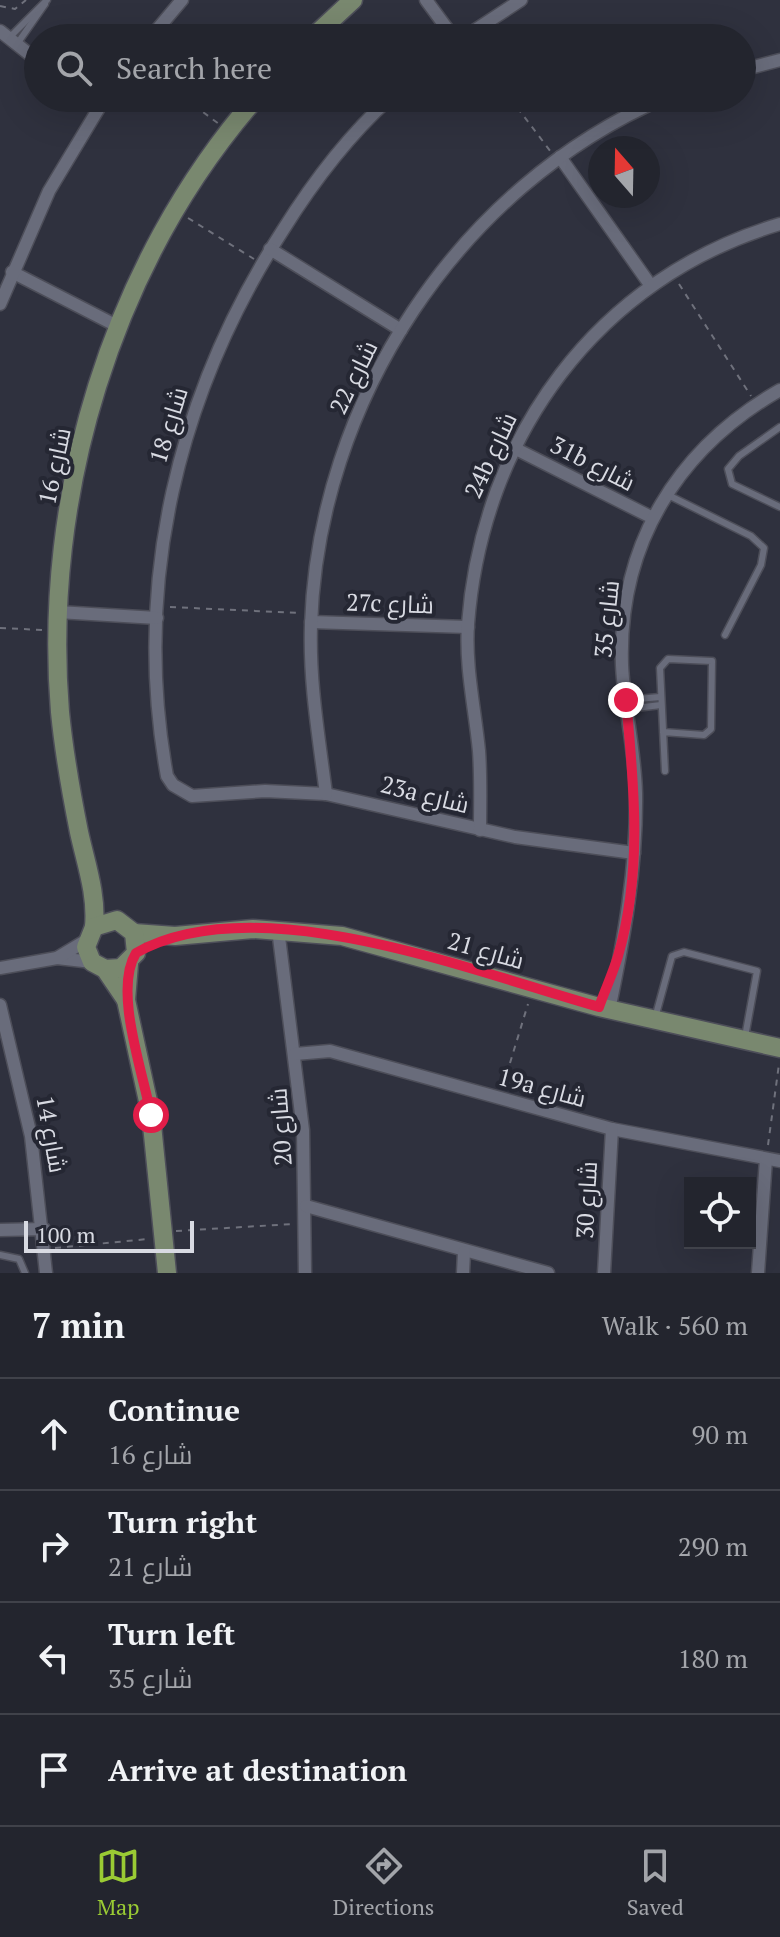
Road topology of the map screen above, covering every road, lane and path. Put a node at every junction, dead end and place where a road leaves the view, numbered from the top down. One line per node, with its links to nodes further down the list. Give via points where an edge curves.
1 (26, 0): 7 (path, via 15,9)
2 (47, 0): 12 (lane)
3 (182, 0): 8 (street)
4 (353, 0): 9 (street)
5 (426, 0): 10 (street)
6 (521, 0): 11 (street)
7 (0, 6)
8 (162, 24)
9 (327, 24)
10 (444, 24)
11 (484, 24)
12 (9, 38)
13 (780, 60): 14 (street)
14 (756, 66)
15 (96, 112): 28 (street, via 49,191)
16 (203, 112): 21 (path)
17 (245, 112): 21 (street, شارع 16)
18 (377, 112): 25 (street, شارع 18, via 322,172)
19 (521, 112): 22 (path)
20 (636, 112): 22 (street, شارع 22)
21 (230, 132): 23 (street, شارع 16)
22 (558, 159): 29 (street); 32 (street, شارع 22, via 471,235)
23 (176, 211): 26 (path); 31 (street, شارع 16)
24 (780, 224): 27 (street, 24b شارع, via 725,244)
25 (270, 249): 26 (street, شارع 18); 32 (street)
26 (261, 263): 40 (street, شارع 18, via 220,340 198,398 166,519)
27 (672, 273): 29 (street, 24b شارع); 34 (path)
28 (10, 276): 30 (street); 31 (street)
29 (651, 286): 36 (street, 24b شارع, via 562,372)
30 (0, 304)
31 (121, 323): 42 (street, شارع 16, via 76,470 60,569)
32 (401, 330): 41 (street, شارع 22, via 344,449 322,535)
33 (780, 390): 34 (street, شارع 35)
34 (756, 404): 37 (street, شارع 35, via 706,443)
35 (780, 427): 38 (lane, via 732,462 728,477)
36 (514, 448): 39 (street, 31b شارع); 43 (street, 24b شارع, via 482,531)
37 (666, 494): 39 (street, شارع 35); 45 (lane, via 751,536 764,548 761,565)
38 (780, 507)
39 (653, 518): 47 (street, شارع 35, via 629,590 623,654)
40 (157, 612): 41 (path); 42 (street); 51 (street, شارع 18, via 167,776 182,792)
41 (312, 618): 43 (street, 27c شارع); 50 (street, شارع 22, via 312,674)
42 (58, 621): 44 (path); 54 (street, شارع 16, via 65,754)
43 (468, 627): 52 (street, 24b شارع)
44 (0, 628)
45 (725, 635)
46 (661, 701): 47 (lane); 48 (lane); 48 (lane, via 662,662 712,661 711,729 704,735)
47 (627, 705): 53 (street, شارع 35, via 636,789)
48 (663, 732): 49 (lane)
49 (665, 771)
50 (326, 794): 51 (street, 23a شارع); 52 (street, 23a شارع)
51 (204, 795)
52 (480, 830): 53 (street, 23a شارع)
53 (634, 853): 69 (street, شارع 35, via 618,958)
54 (92, 884): 55 (street, شارع 16); 57 (street, شارع 16)
55 (117, 920): 57 (street); 58 (street, شارع 16)
56 (282, 930): 59 (street, شارع 21, via 227,929); 66 (street, شارع 21, via 374,943); 73 (street, شارع 20)
57 (90, 933): 60 (street); 63 (street, شارع 16)
58 (134, 933): 59 (street, شارع 21); 61 (street)
59 (175, 936): 61 (street, شارع 21)
60 (57, 958): 62 (street); 63 (street)
61 (132, 958): 63 (street, شارع 21); 67 (street)
62 (37, 963): 64 (street); 65 (street)
63 (99, 966): 67 (street)
64 (0, 968)
65 (0, 976)
66 (533, 988): 69 (street, شارع 21); 75 (path)
67 (126, 1000): 83 (street, via 151,1115)
68 (0, 1005): 81 (street, شارع 14, via 31,1136)
69 (604, 1009): 70 (street, شارع 21)
70 (654, 1021): 71 (street, شارع 21); 71 (lane, via 672,956 684,952 757,971)
71 (744, 1040): 72 (street, شارع 21)
72 (780, 1048)
73 (295, 1054): 75 (street, 19a شارع, via 330,1051); 79 (street, شارع 20)
74 (780, 1055): 77 (path)
75 (499, 1099): 76 (street, 19a شارع)
76 (612, 1129): 77 (street, 19a شارع); 93 (street, شارع 30)
77 (766, 1159): 78 (street, 19a شارع); 94 (street)
78 (780, 1161)
79 (306, 1206): 80 (street, شارع 20); 85 (street)
80 (307, 1223): 83 (path, via 217,1226); 90 (street, شارع 20)
81 (44, 1229): 82 (street); 84 (street, شارع 14)
82 (0, 1230)
83 (165, 1235): 84 (path); 89 (street)
84 (44, 1249): 87 (street, شارع 14)
85 (464, 1252): 91 (street); 92 (street)
86 (0, 1255): 88 (lane, via 19,1259)
87 (44, 1272)
88 (25, 1273)
89 (167, 1273)
90 (305, 1273)
91 (463, 1273)
92 (548, 1273)
93 (604, 1273)
94 (758, 1273)

